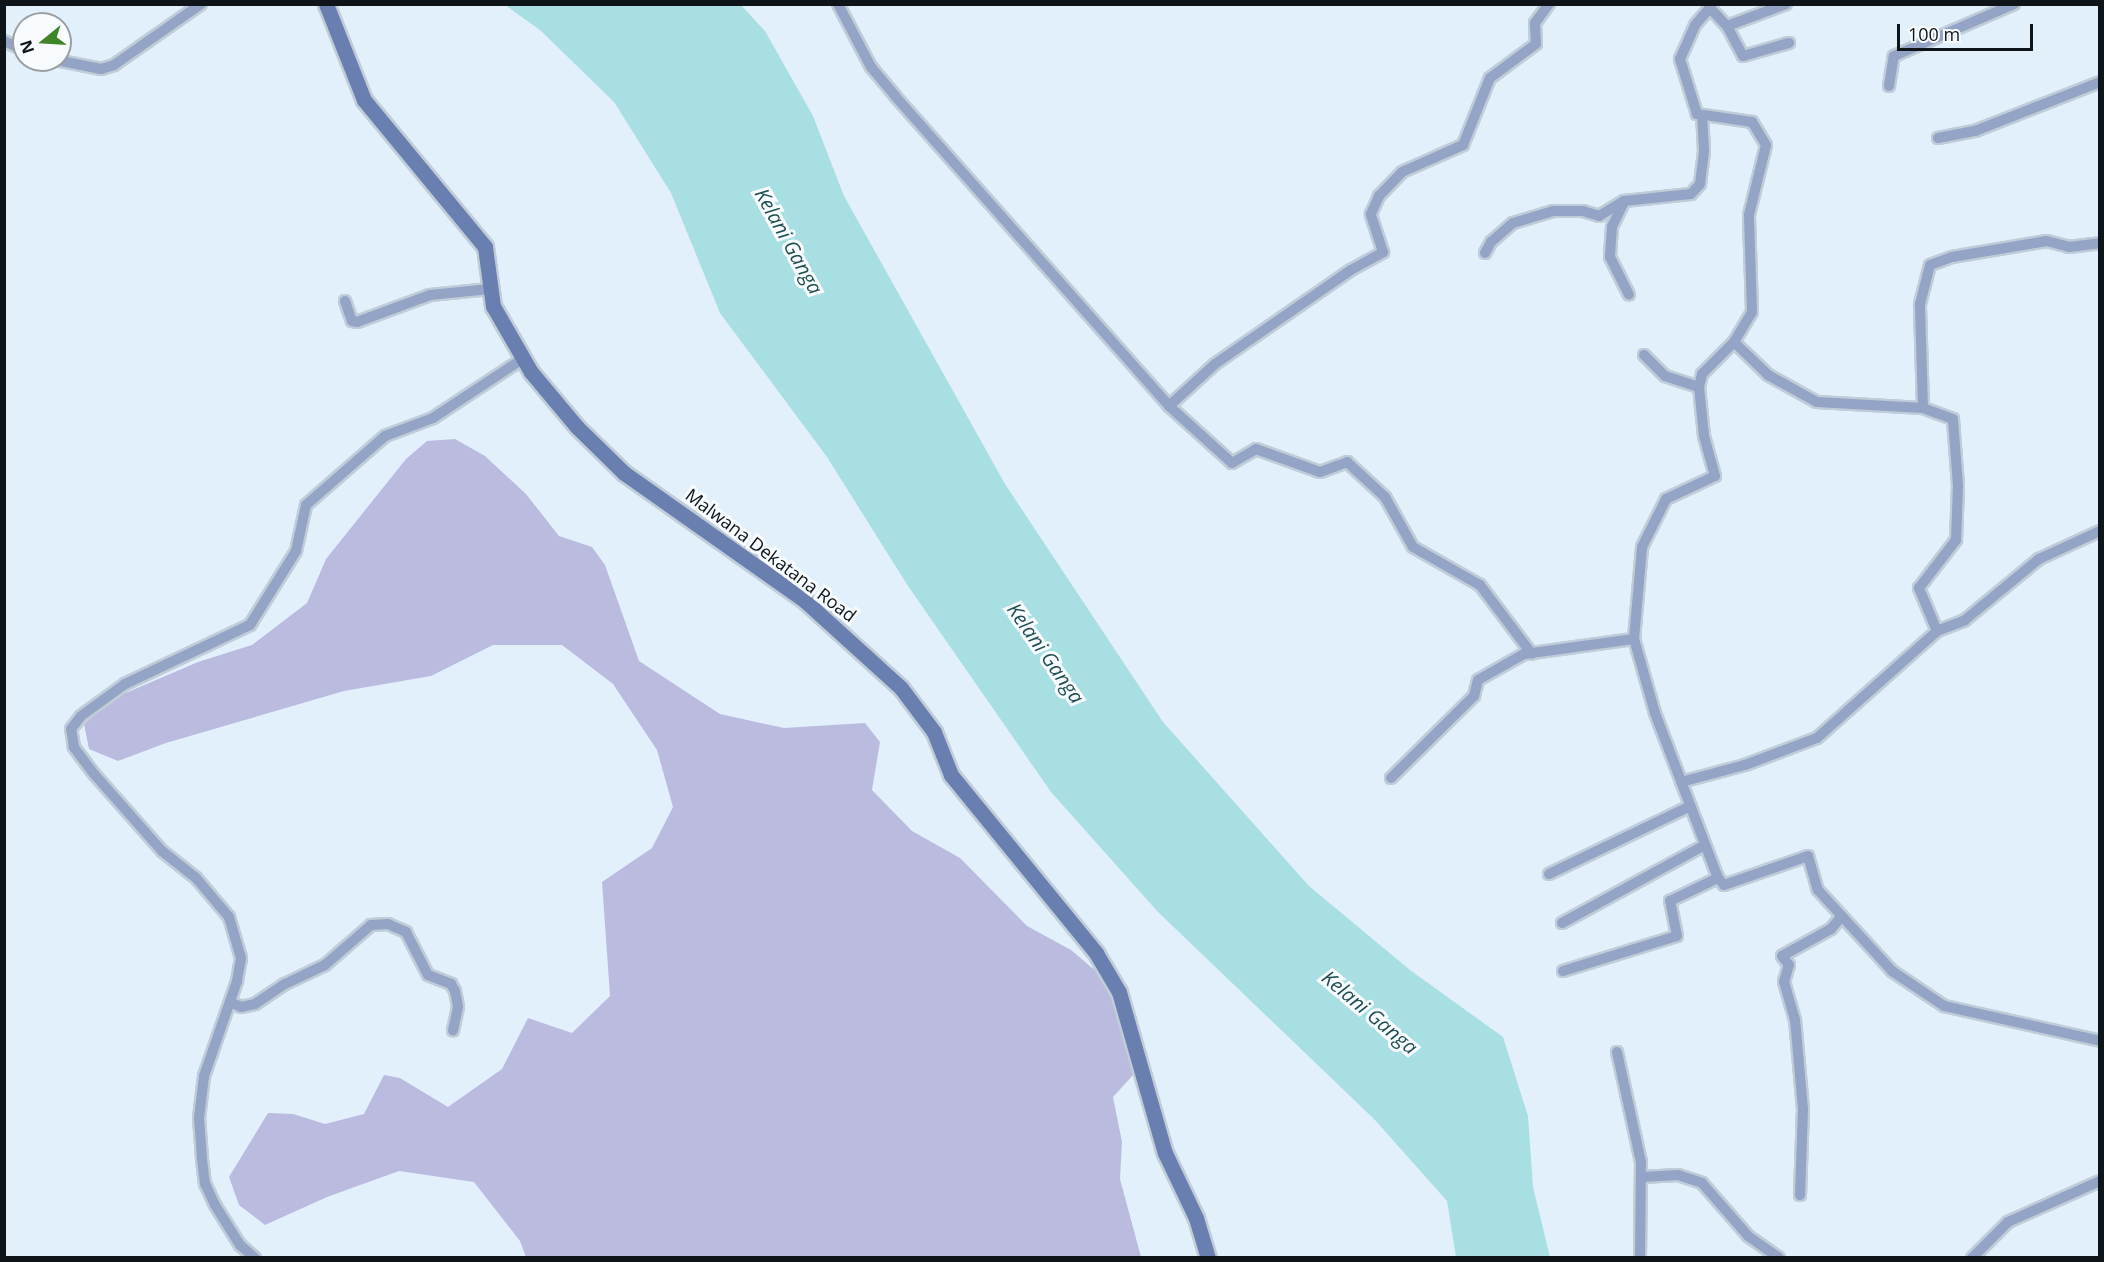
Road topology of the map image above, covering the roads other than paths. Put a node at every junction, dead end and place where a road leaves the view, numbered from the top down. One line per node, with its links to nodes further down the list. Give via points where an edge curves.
1 (201, 4): 10 (street, via 114,65 101,69)
2 (326, 4): 18 (main road, Malwana Dekatana Road, via 364,100 486,247)
3 (838, 4): 25 (street, via 871,67)
4 (1550, 4): 25 (street, via 1535,23 1536,44 1490,78 1463,145 1402,172 1379,196 1371,214 1383,252 1215,364)
5 (1786, 4): 8 (street)
6 (2014, 4): 12 (street, via 1894,56)
7 (1709, 7): 8 (street); 13 (street, via 1695,25 1680,59 1689,96)
8 (1727, 26): 9 (street, via 1743,56)
9 (1789, 44)
10 (72, 63)
11 (2100, 82): 14 (street, via 1975,131)
12 (1889, 86)
13 (1702, 117): 15 (street, via 1704,151 1700,184 1691,194); 21 (street, via 1752,122 1766,145 1749,215 1752,312)
14 (1938, 138)
15 (1624, 201): 17 (street, via 1599,216 1583,211 1553,212 1514,223 1491,242); 19 (street, via 1612,227 1610,257)
16 (2100, 243): 26 (street, via 2069,247 2048,241 1952,257 1930,265 1920,304)
17 (1485, 253)
18 (490, 289): 20 (street, via 430,295 357,322 352,321); 23 (main road, Malwana Dekatana Road, via 493,306)
19 (1629, 295)
20 (345, 301)
21 (1734, 342): 24 (street, via 1702,374); 26 (street, via 1768,375 1817,402)
22 (1644, 355): 24 (street, via 1665,376)
23 (521, 360): 40 (street, via 434,418 385,436 306,505 296,551 250,625 125,684 81,716 71,729 74,747 112,795 162,851 196,878 229,917 241,958); 48 (main road, Malwana Dekatana Road, via 610,461 804,600 858,646 920,710 951,775 1096,953 1119,992 1165,1153 1196,1218)
24 (1699, 387): 29 (street, via 1704,436 1715,476 1666,499 1642,547)
25 (1169, 406): 30 (street, via 1232,463 1256,449 1320,472 1347,462 1385,497 1413,546 1480,585)
26 (1923, 408): 28 (street, via 1953,419 1955,441 1956,540 1919,588)
27 (2100, 531): 28 (street, via 2039,559 1965,620)
28 (1937, 631): 32 (street, via 1817,738)
29 (1634, 639): 30 (street); 32 (street, via 1655,713)
30 (1532, 654): 31 (street, via 1524,654 1478,680 1474,696)
31 (1391, 778)
32 (1682, 782): 33 (street)
33 (1690, 806): 34 (street); 35 (street)
34 (1706, 845): 36 (street); 38 (street)
35 (1549, 874)
36 (1718, 878): 37 (street, via 1724,885 1808,856 1818,890); 39 (street, via 1670,900 1677,936)
37 (1842, 916): 42 (street, via 1892,972 1944,1006); 46 (street, via 1831,929 1782,956 1789,965 1784,982 1795,1020 1803,1109)
38 (1562, 923)
39 (1563, 971)
40 (230, 1002): 41 (street, via 241,1007 255,1004 325,965 371,925 388,924 406,932 428,975 451,984 458,1007); 47 (street, via 204,1076 199,1118 202,1158 205,1184 215,1205 240,1245)
41 (453, 1030)
42 (2100, 1041)
43 (1617, 1052): 44 (street)
44 (1642, 1177): 49 (street); 50 (street, via 1678,1175 1702,1184 1748,1236)
45 (2100, 1181): 51 (street, via 2008,1222)
46 (1800, 1195)
47 (255, 1257)
48 (1208, 1257)
49 (1640, 1257)
50 (1779, 1257)
51 (1972, 1257)

